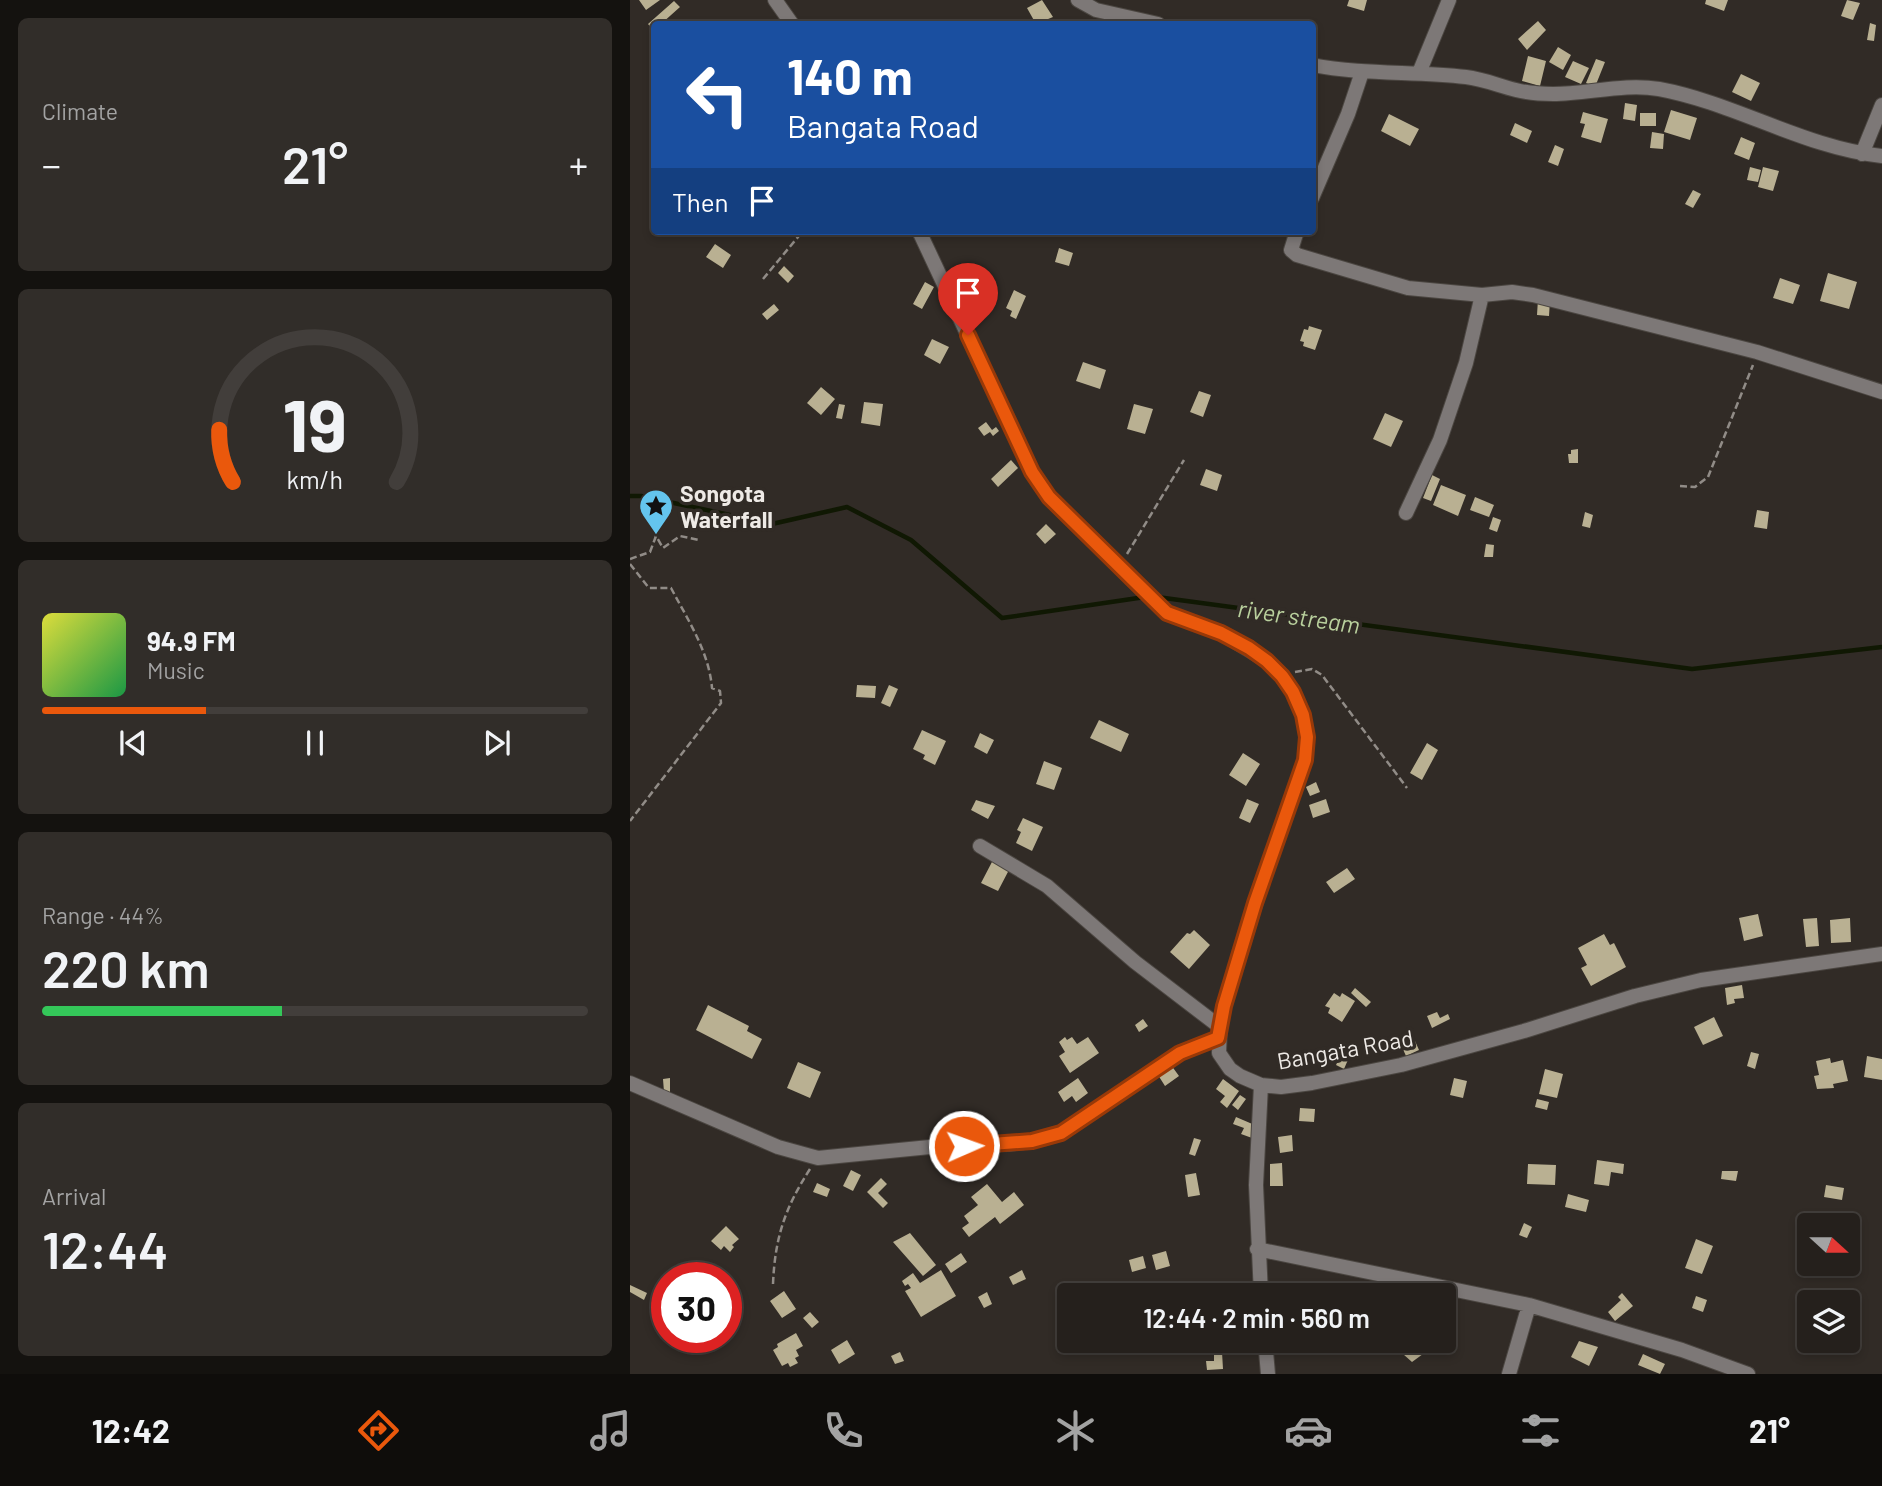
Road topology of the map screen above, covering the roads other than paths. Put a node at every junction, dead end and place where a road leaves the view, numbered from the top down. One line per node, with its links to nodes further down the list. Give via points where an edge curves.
1 (775, 0): 5 (street)
2 (1078, 0): 4 (street)
3 (1449, 0): 9 (street)
4 (1098, 5): 6 (street)
5 (790, 21)
6 (1149, 21)
7 (1316, 66): 8 (street)
8 (1362, 72): 9 (street); 13 (street)
9 (1419, 74): 11 (street, via 1479,79 1531,93 1657,89)
10 (1882, 105): 11 (street)
11 (1862, 153): 12 (street)
12 (1882, 156)
13 (1316, 189)
14 (921, 235): 21 (street, via 1039,484 1167,613 1221,633 1267,661 1293,692 1303,715 1305,760 1263,880)
15 (1296, 235): 16 (street, via 1291,250 1297,254 1408,288)
16 (1482, 295): 17 (street, via 1533,295 1757,352); 18 (street, via 1466,363 1440,440)
17 (1882, 392)
18 (1406, 513)
19 (981, 846): 21 (street, via 1047,886)
20 (1882, 954): 23 (street, Bangata Road, via 1701,980 1401,1065 1312,1083)
21 (1219, 1033): 22 (street, via 1180,1053 1061,1133 1009,1144 818,1158 778,1147); 23 (street, Bangata Road, via 1219,1053 1230,1069)
22 (630, 1083)
23 (1261, 1085): 24 (street)
24 (1257, 1249): 25 (street); 26 (street)
25 (1260, 1283)
26 (1529, 1306): 29 (street); 30 (street)
27 (1266, 1353): 28 (street)
28 (1268, 1374)
29 (1509, 1374)
30 (1748, 1374)

